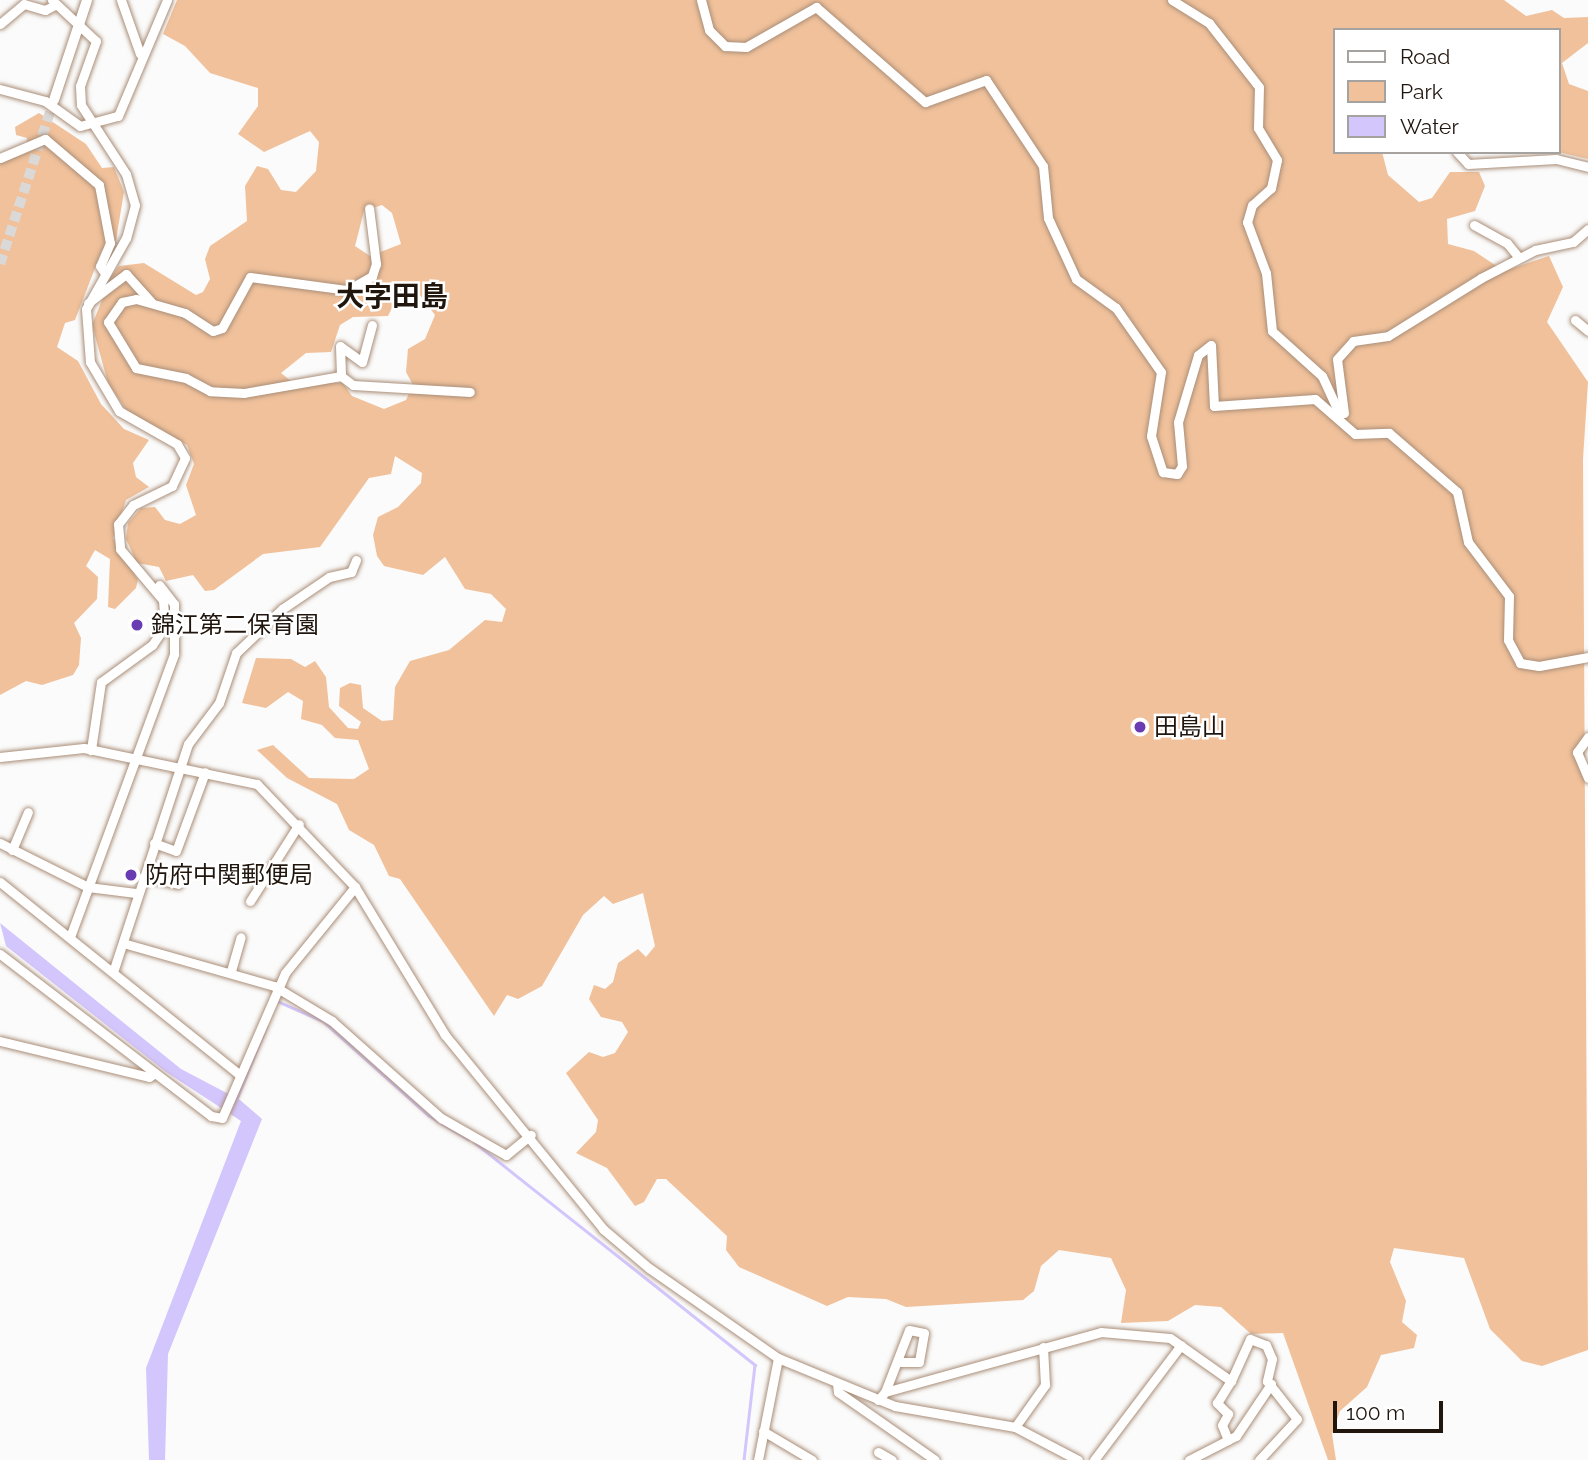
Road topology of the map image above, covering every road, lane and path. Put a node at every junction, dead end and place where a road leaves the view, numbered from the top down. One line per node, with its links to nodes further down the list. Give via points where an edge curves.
1 (87, 0): 7 (main road)
2 (121, 0): 9 (street, via 140,42)
3 (167, 0): 9 (street)
4 (701, 0): 28 (street, via 709,30 725,46 746,47 816,7 918,99 938,102 980,78 993,87 1043,166 1048,218 1076,279 1116,308 1161,372 1151,436 1163,472 1177,474 1182,466 1178,422 1207,344 1214,351 1214,406 1268,407 1305,398 1325,405)
5 (1172, 0): 28 (street, via 1209,23 1259,87 1258,128 1278,160 1270,188 1252,205 1247,222 1266,273 1272,331 1322,376)
6 (54, 3): 7 (street); 8 (street, via 45,10 24,4)
7 (79, 21): 11 (main road); 12 (street, via 96,41 80,96)
8 (0, 24)
9 (140, 59): 12 (street, via 124,110)
10 (0, 89): 12 (street, via 45,101 75,125)
11 (54, 100)
12 (92, 128): 20 (street, via 133,194 132,224)
13 (1459, 154): 15 (street, via 1468,164 1556,159)
14 (0, 158): 20 (street, via 45,139 99,185 110,243 100,265)
15 (1588, 167)
16 (369, 208): 22 (street, via 376,264 372,276 348,290 250,277 231,320 213,331)
17 (1474, 225): 19 (street, via 1507,243)
18 (1588, 229): 19 (street, via 1573,242)
19 (1519, 258): 28 (street, via 1398,331 1353,341 1337,359)
20 (104, 272): 21 (street)
21 (88, 303): 22 (street, via 126,274); 30 (street, via 86,348 103,388 128,420 168,438 185,458 172,486 133,505 118,524 120,549)
22 (152, 303): 26 (street, via 122,302 108,322 136,368 229,393)
23 (1575, 320): 25 (street)
24 (372, 326): 26 (street, via 362,362 340,346)
25 (1588, 331)
26 (341, 376): 27 (street, via 361,386)
27 (470, 392)
28 (1342, 422): 31 (street, via 1355,434 1389,433 1457,492 1468,542 1509,596 1514,658 1532,666)
29 (356, 560): 36 (street, via 351,572 316,584 239,648 233,674 216,708 194,731)
30 (141, 574): 33 (street, via 163,600 165,626 152,645 101,682); 35 (street, via 174,604 174,642)
31 (1588, 657)
32 (1588, 737): 38 (street, via 1577,752)
33 (91, 750): 34 (street); 35 (street)
34 (0, 757)
35 (131, 760): 36 (street); 47 (street)
36 (180, 771): 37 (street); 42 (street)
37 (205, 772): 40 (street, via 247,777); 42 (street, via 176,851)
38 (1588, 778)
39 (28, 812): 43 (street)
40 (299, 824): 48 (street); 50 (street)
41 (0, 843): 43 (street)
42 (154, 843): 44 (street)
43 (12, 850): 47 (street)
44 (144, 876): 46 (street); 49 (street)
45 (0, 882): 51 (street)
46 (178, 884)
47 (88, 887): 49 (street); 51 (street)
48 (355, 887): 57 (street); 61 (street, via 444,1035)
49 (136, 893): 53 (street)
50 (250, 901)
51 (70, 937): 56 (street)
52 (241, 937): 55 (street)
53 (123, 943): 55 (street); 56 (street)
54 (0, 954): 59 (street)
55 (231, 971): 57 (street)
56 (113, 972): 60 (street)
57 (276, 990): 60 (street); 61 (street, via 332,1021 441,1118 506,1154)
58 (0, 1041): 59 (street, via 149,1077)
59 (155, 1073): 60 (street, via 211,1116 222,1118)
60 (239, 1074)
61 (531, 1135): 64 (street, via 603,1229 741,1338)
62 (1181, 1345): 63 (street, via 1155,1333 1101,1332); 66 (street); 80 (street)
63 (1043, 1347): 69 (street); 71 (street, via 1045,1385)
64 (778, 1358): 67 (street); 72 (street)
65 (900, 1362): 69 (street)
66 (1231, 1381): 68 (street, via 1250,1339 1266,1345 1272,1359); 73 (street, via 1217,1403 1228,1413 1223,1425)
67 (837, 1384): 70 (street); 78 (street, via 838,1392)
68 (1271, 1384): 73 (street, via 1244,1428); 82 (street, via 1297,1419)
69 (885, 1392): 70 (street)
70 (878, 1400): 71 (street)
71 (1015, 1427): 79 (street)
72 (763, 1431): 75 (street); 76 (street)
73 (1228, 1440): 81 (street)
74 (878, 1452): 77 (street)
75 (758, 1460)
76 (812, 1460)
77 (892, 1460)
78 (935, 1460)
79 (1078, 1460)
80 (1094, 1460)
81 (1189, 1460)
82 (1259, 1460)

